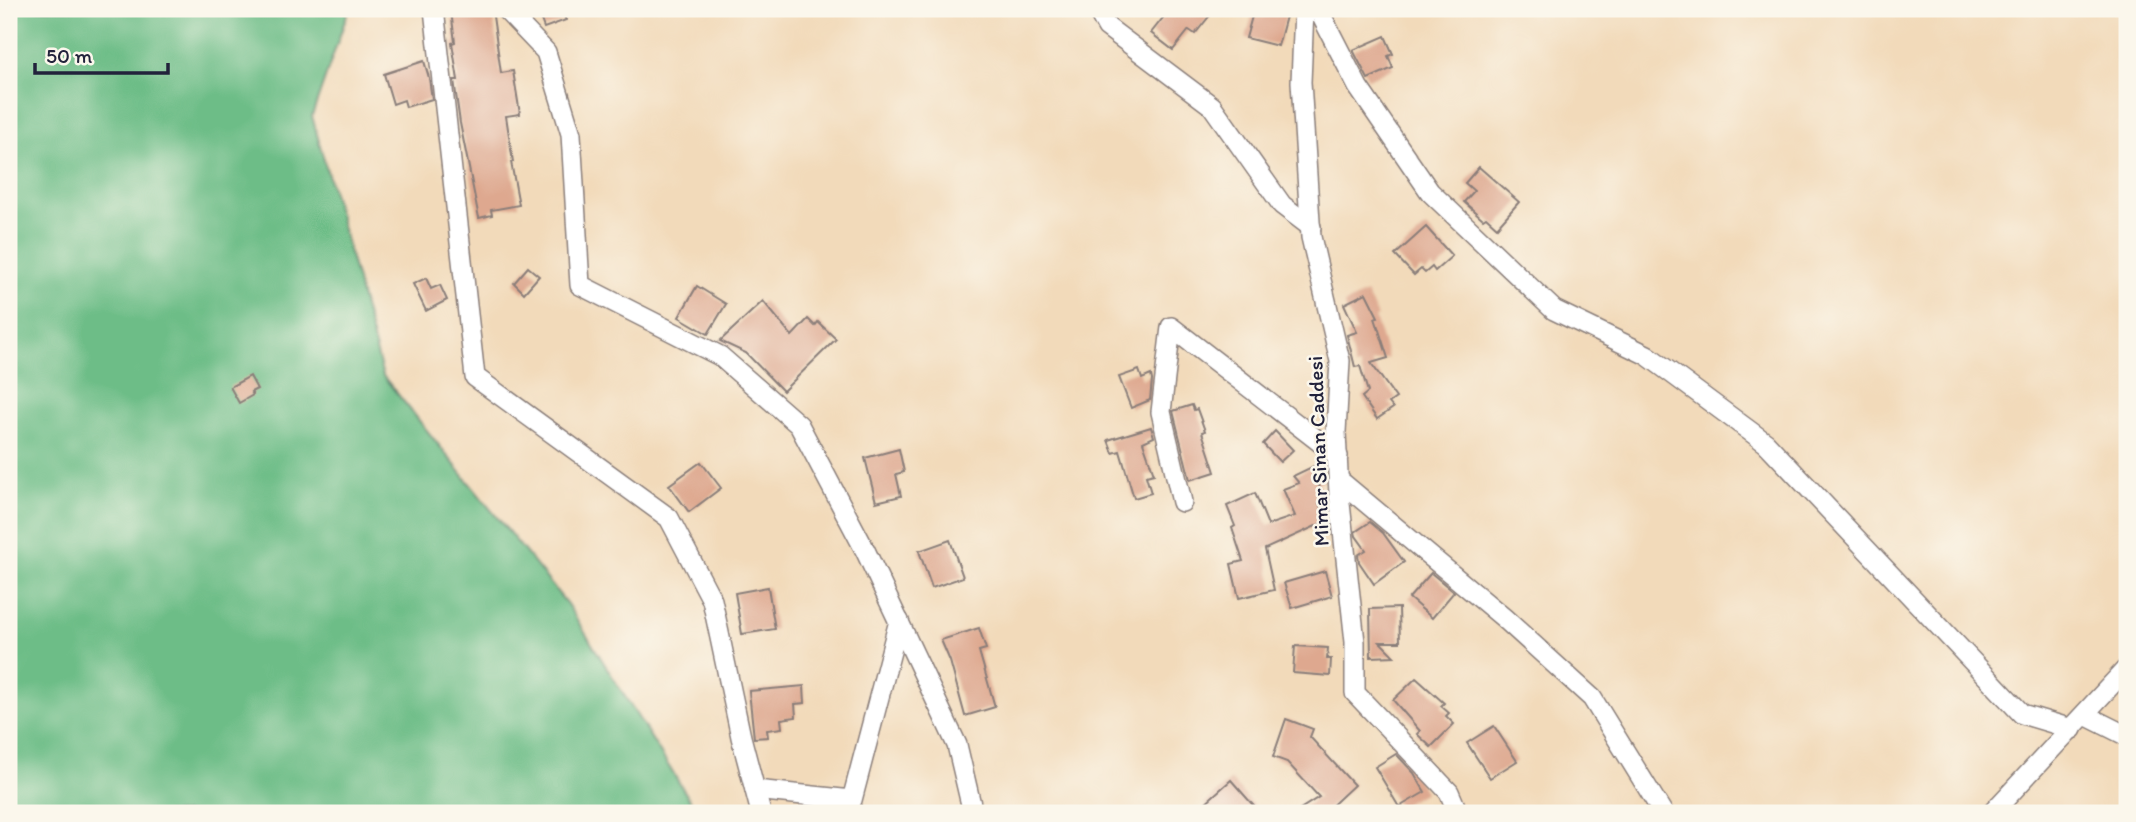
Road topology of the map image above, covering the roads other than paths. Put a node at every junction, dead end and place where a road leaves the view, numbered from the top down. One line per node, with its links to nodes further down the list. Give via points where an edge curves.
1 (434, 9): 14 (street, via 475,377 668,518 712,600)
2 (505, 9): 10 (street, via 546,52 571,134 580,285 720,355 799,425)
3 (1097, 9): 6 (street, via 1107,27 1212,106 1282,205)
4 (1304, 9): 6 (street, Mimar Sinan Caddesi, via 1301,82)
5 (1318, 9): 12 (street, via 1358,87 1430,192 1554,310 1647,355 1766,443 2022,714)
6 (1311, 227): 7 (street, Mimar Sinan Caddesi, via 1340,361)
7 (1338, 456): 8 (street, Mimar Sinan Caddesi); 9 (street, via 1171,327 1161,412)
8 (1339, 480): 17 (street, Mimar Sinan Caddesi, via 1355,642 1355,693 1449,792); 18 (street, via 1592,698)
9 (1182, 502)
10 (899, 621): 14 (street, via 852,800); 16 (street, via 957,745)
11 (2127, 668): 12 (street)
12 (2079, 722): 13 (street); 19 (street)
13 (2127, 736)
14 (755, 790): 15 (street)
15 (761, 813)
16 (973, 813)
17 (1458, 813)
18 (1663, 813)
19 (1992, 813)

